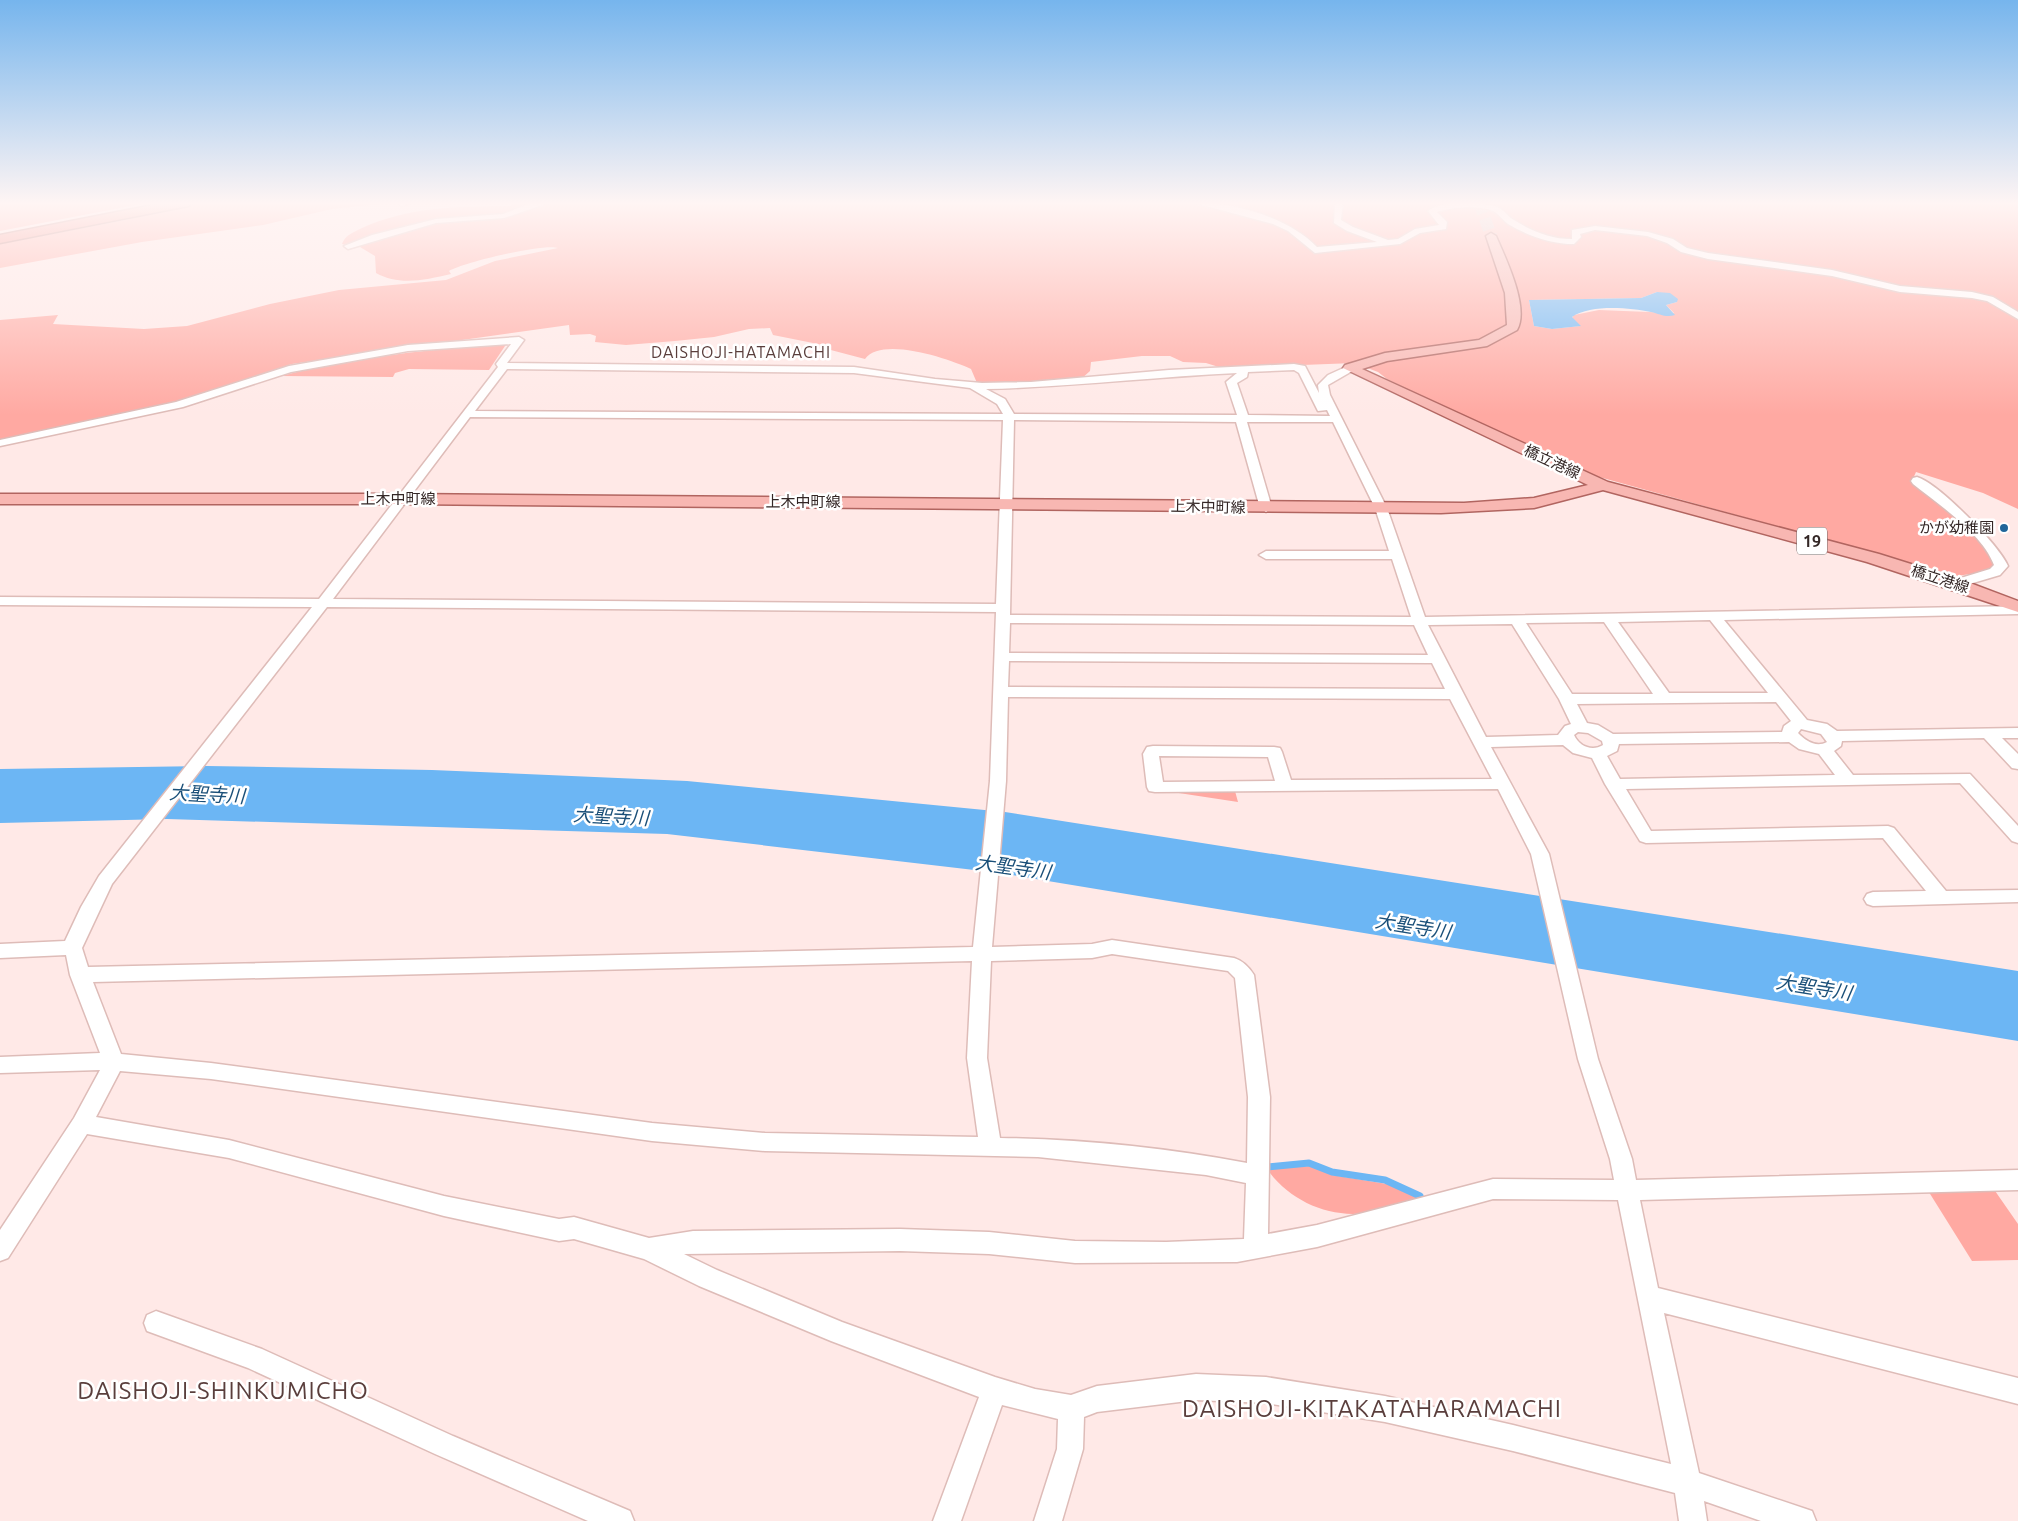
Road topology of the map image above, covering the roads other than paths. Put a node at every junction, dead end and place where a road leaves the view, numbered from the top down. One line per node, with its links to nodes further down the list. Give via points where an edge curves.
1 (1504, 273): 5 (main road, via 1515,319 1513,327 1482,342 1385,357)
2 (1831, 273): 3 (street, via 1900,289 1981,296)
3 (2018, 316)
4 (504, 366): 7 (street, via 854,370); 8 (street); 12 (street, via 502,364 519,340 408,348 289,369 179,405)
5 (1350, 368): 10 (street, via 1330,376 1323,385); 14 (main road, 橋立港線 / 19)
6 (1242, 370): 7 (street, via 1031,385); 10 (street, via 1300,368 1323,410); 11 (street, via 1243,374 1231,382)
7 (970, 385): 9 (street, via 1003,401)
8 (468, 414): 9 (street); 16 (street)
9 (1009, 417): 11 (street); 17 (street)
10 (1336, 417): 11 (street); 19 (street)
11 (1243, 419): 18 (street)
12 (0, 444)
13 (1917, 481): 22 (street, via 1990,545 2001,560 2001,566 1995,572)
14 (1602, 484): 19 (main road, 上木中町線, via 1565,498 1521,505); 22 (main road, 橋立港線 / 19, via 1846,550)
15 (0, 499): 16 (main road, 上木中町線)
16 (401, 499): 17 (main road, 上木中町線); 24 (street)
17 (1006, 504): 18 (main road, 上木中町線); 26 (street)
18 (1266, 508): 19 (main road, 上木中町線)
19 (1381, 508): 21 (street)
20 (1266, 555): 21 (street)
21 (1397, 555): 30 (street)
22 (1956, 584): 25 (main road, 橋立港線 / 19)
23 (0, 600): 24 (street)
24 (323, 603): 26 (street); 56 (street, via 104,880)
25 (2018, 609): 27 (street)
26 (1003, 614): 30 (street); 31 (street)
27 (1713, 615): 28 (street); 35 (street)
28 (1608, 617): 29 (street); 36 (street)
29 (1516, 618): 30 (street); 37 (street)
30 (1419, 621): 32 (street)
31 (1002, 657): 32 (street); 33 (street)
32 (1437, 659): 34 (street)
33 (1000, 692): 34 (street); 58 (street, via 997,790)
34 (1454, 694): 44 (street)
35 (1780, 697): 36 (street); 39 (street)
36 (1664, 698): 37 (street)
37 (1567, 699): 38 (street)
38 (1581, 727): 42 (street, via 1600,731); 43 (street, via 1568,732)
39 (1797, 731): 42 (street); 45 (street, via 1809,747); 45 (street, via 1821,728)
40 (1988, 733): 41 (street); 45 (street); 47 (street)
41 (2018, 733)
42 (1610, 739): 46 (street, via 1612,743 1608,750)
43 (1567, 740): 44 (street); 46 (street, via 1576,748)
44 (1479, 742): 49 (street)
45 (1828, 743): 48 (street)
46 (1597, 754): 50 (street)
47 (2018, 764)
48 (1848, 780): 50 (street); 52 (street, via 1964,778)
49 (1501, 784): 51 (street); 66 (street, via 1540,854 1588,1059 1621,1159)
50 (1613, 784): 54 (street, via 1646,837 1888,832)
51 (1285, 786): 51 (street, via 1155,787 1151,754 1274,752)
52 (2018, 838)
53 (2018, 896): 54 (street)
54 (1942, 898): 55 (street)
55 (1873, 899)
56 (72, 948): 57 (street); 59 (street)
57 (0, 951)
58 (982, 954): 59 (street); 63 (street, via 978,1058); 64 (street, via 1123,948 1234,965 1244,975 1257,1073)
59 (80, 975): 60 (street)
60 (114, 1062): 61 (street); 62 (street); 63 (street, via 210,1071 652,1132 765,1142)
61 (0, 1065)
62 (82, 1124): 68 (street, via 228,1149 444,1206 560,1230 574,1228); 69 (street)
63 (991, 1147): 64 (street, via 1105,1153)
64 (1256, 1174): 67 (street)
65 (2018, 1180): 66 (street)
66 (1626, 1190): 67 (street, via 1493,1189 1317,1236); 70 (street)
67 (1256, 1248): 68 (street, via 1166,1253 1075,1252 990,1243 900,1240 693,1242)
68 (649, 1249): 72 (street, via 708,1278 840,1333)
69 (0, 1250)
70 (1648, 1297): 73 (street); 75 (street)
71 (156, 1323): 76 (street, via 253,1358)
72 (995, 1390): 74 (street); 77 (street)
73 (2018, 1391)
74 (1071, 1408): 75 (street, via 1098,1399 1196,1387 1266,1390 1385,1410); 78 (street, via 1070,1448)
75 (1687, 1482): 79 (street); 80 (street)
76 (620, 1521)
77 (947, 1521)
78 (1048, 1521)
79 (1693, 1521)
80 (1802, 1521)

